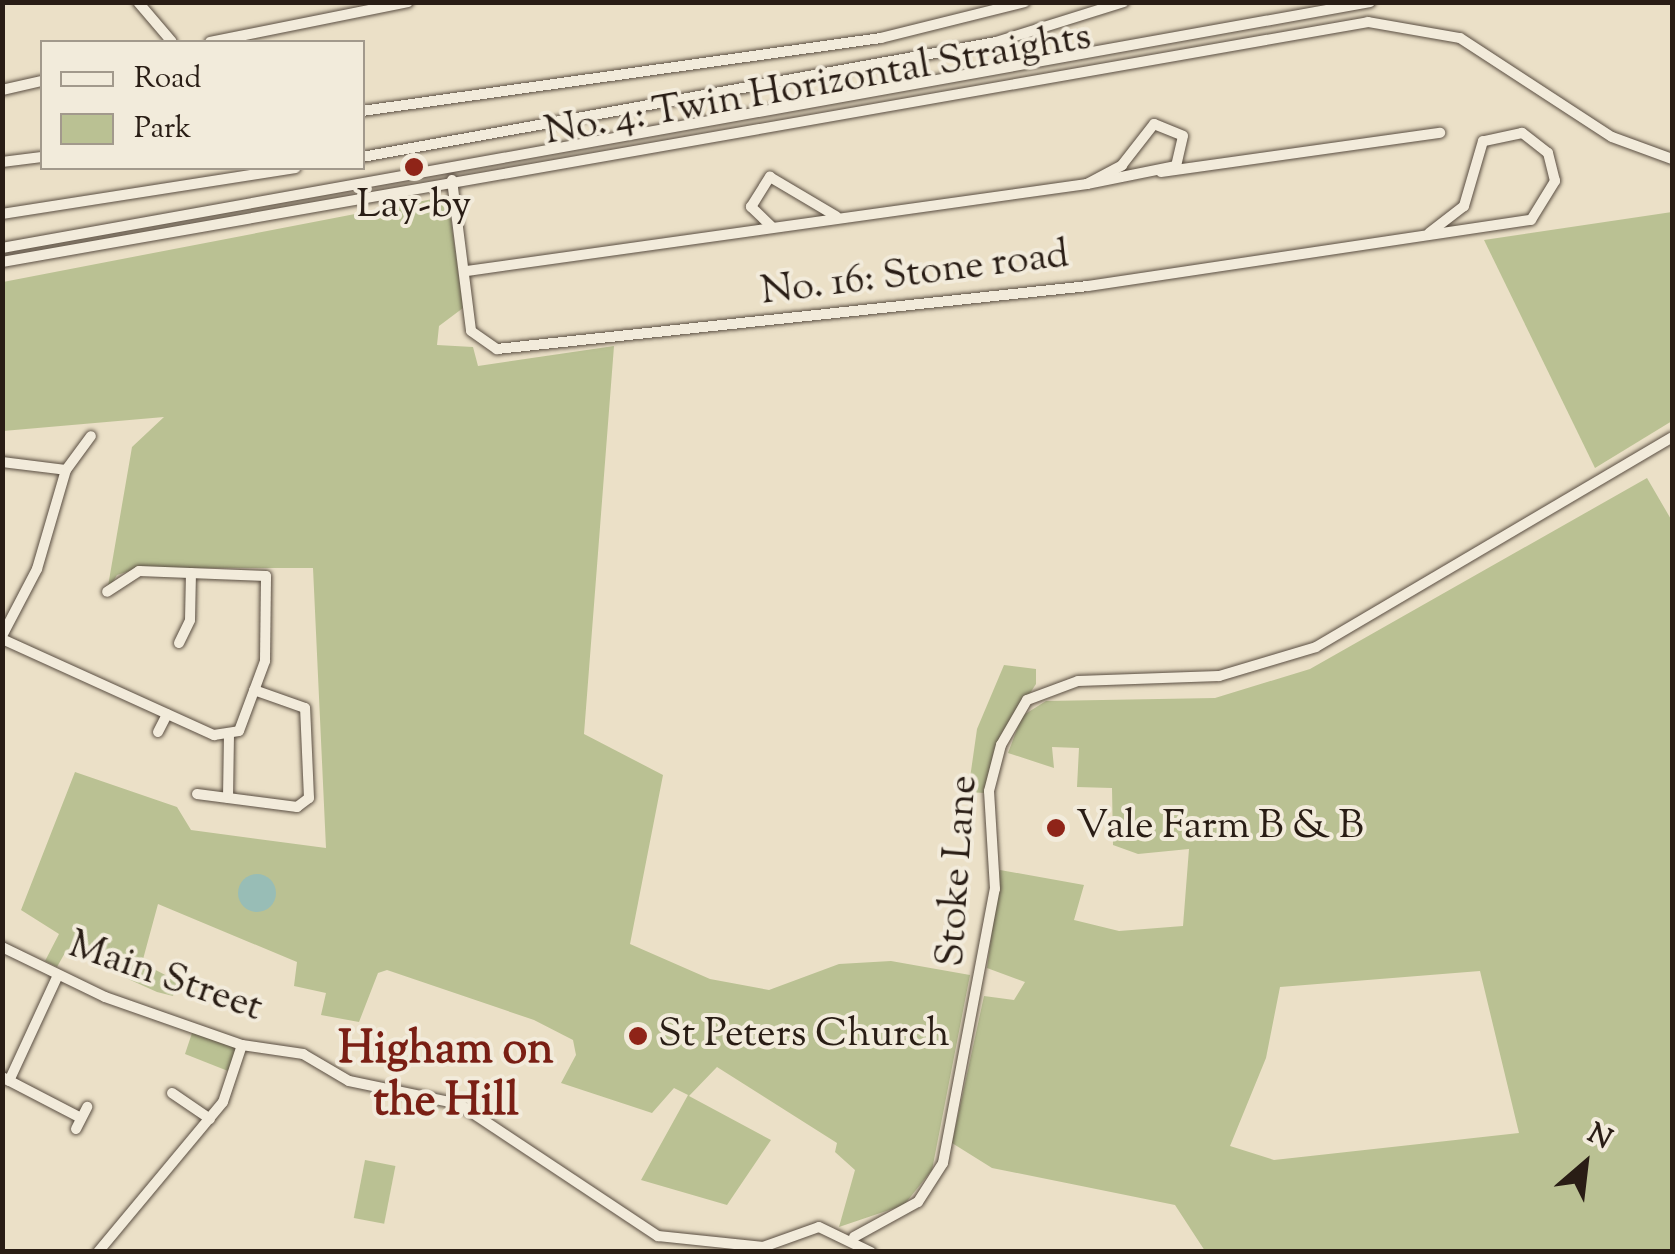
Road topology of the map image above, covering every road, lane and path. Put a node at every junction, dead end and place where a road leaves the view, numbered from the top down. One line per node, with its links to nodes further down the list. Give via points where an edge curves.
1 (138, 2): 6 (street)
2 (408, 2): 7 (street)
3 (1025, 2): 10 (street, via 881,38)
4 (1124, 2): 12 (street, via 996,42)
5 (1370, 2): 24 (street, No. 4: Twin Horizontal Straights)
6 (170, 40)
7 (220, 40)
8 (40, 81): 9 (street)
9 (2, 90)
10 (365, 111)
11 (1440, 133): 17 (street)
12 (365, 156)
13 (40, 157): 15 (street)
14 (1672, 159): 18 (street, No. 4: Twin Horizontal Straights, via 1612,137 1473,44 1368,22)
15 (2, 162)
16 (282, 170): 20 (street)
17 (1160, 172): 19 (street); 19 (street, via 1181,162 1185,144 1157,124 1122,166)
18 (452, 180): 25 (street, No. 4: Twin Horizontal Straights); 26 (street)
19 (1087, 184): 21 (street)
20 (2, 214)
21 (867, 214): 22 (street); 22 (street, via 830,215 770,177 751,207)
22 (774, 227): 26 (street)
23 (1429, 233): 23 (street, No. 16: Stone road, via 1464,206 1484,141 1522,133 1548,153 1555,182 1538,216); 26 (street, No. 16: Stone road, via 1088,286 532,350 478,339)
24 (2, 248)
25 (2, 262)
26 (467, 272)
27 (92, 436): 30 (street)
28 (1672, 437): 48 (street, Stoke Lane, via 1316,647 1219,676 1078,680 1027,700 1001,744 989,791 994,889 944,1162 918,1202)
29 (2, 462): 30 (street)
30 (66, 470): 33 (street, via 37,569)
31 (191, 573): 32 (street, via 138,571); 34 (street, via 190,620); 35 (street, via 266,576 268,640)
32 (107, 592)
33 (2, 637): 36 (street)
34 (179, 643)
35 (254, 690): 38 (street); 40 (street, via 305,708 309,798 298,807)
36 (166, 714): 37 (street); 38 (street)
37 (158, 732)
38 (229, 736): 40 (street)
39 (198, 794): 40 (street)
40 (228, 798)
41 (2, 947): 42 (street, Main Street)
42 (58, 975): 43 (street, Main Street); 44 (street)
43 (242, 1044): 47 (street, via 236,1077); 49 (street, Main Street, via 459,1104)
44 (6, 1079): 46 (street)
45 (172, 1093): 47 (street)
46 (81, 1118)
47 (210, 1120): 50 (street)
48 (854, 1237): 49 (street, Main Street, via 819,1227 763,1247); 51 (street)
49 (675, 1246)
50 (98, 1252)
51 (871, 1252)

